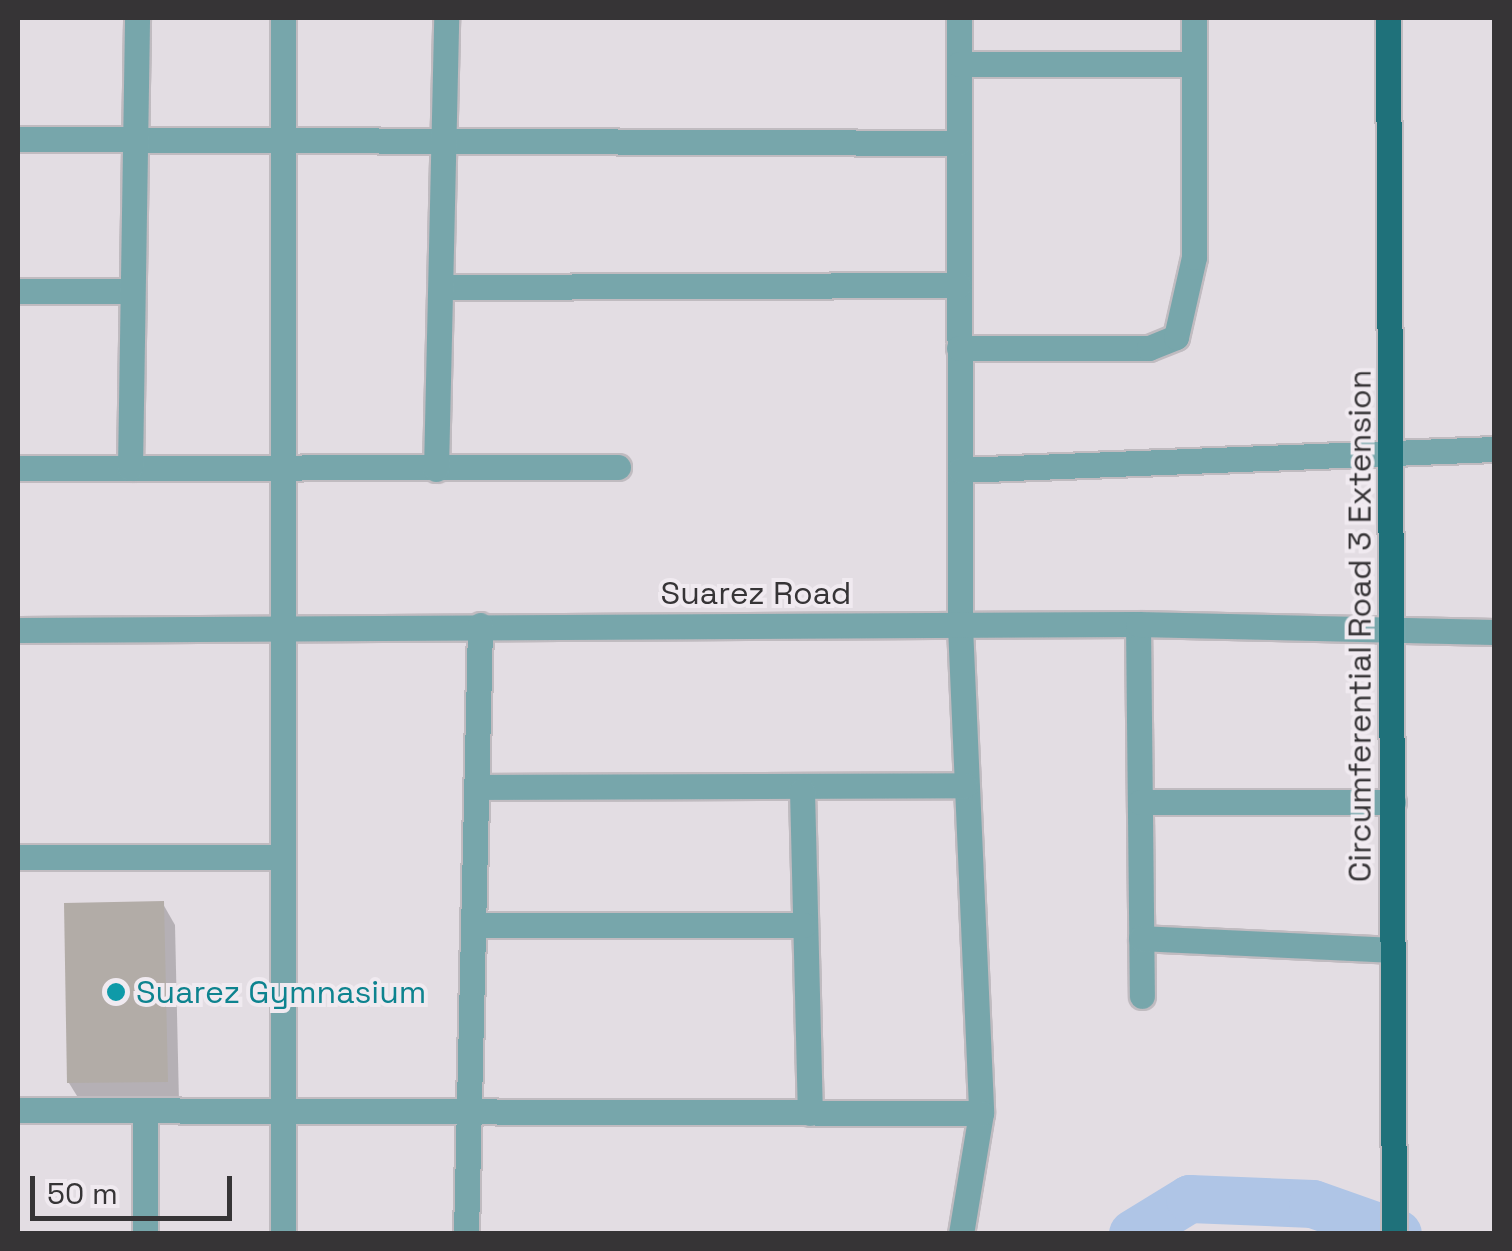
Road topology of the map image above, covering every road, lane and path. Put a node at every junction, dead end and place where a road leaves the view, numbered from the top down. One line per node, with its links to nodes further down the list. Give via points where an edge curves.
1 (137, 18): 10 (street)
2 (284, 18): 12 (street)
3 (446, 18): 13 (street)
4 (959, 18): 7 (street)
5 (1194, 18): 8 (street)
6 (1388, 18): 20 (main road, Circumferential Road 3 Extension)
7 (959, 64): 8 (street); 11 (street)
8 (1192, 64): 18 (street, via 1194,257 1176,337 1148,348)
9 (18, 139): 10 (street)
10 (134, 142): 12 (street); 17 (street)
11 (959, 143): 13 (street); 14 (street)
12 (283, 145): 13 (street); 26 (street)
13 (445, 146): 15 (street)
14 (959, 285): 15 (street); 18 (street)
15 (442, 287): 24 (street)
16 (18, 291): 17 (street)
17 (129, 291): 23 (street)
18 (959, 348): 25 (street)
19 (1494, 449): 20 (street)
20 (1392, 453): 25 (street); 31 (main road, Circumferential Road 3 Extension)
21 (618, 467): 24 (street)
22 (18, 468): 23 (street)
23 (130, 468): 26 (street)
24 (436, 469): 26 (street)
25 (960, 470): 30 (street)
26 (283, 473): 28 (street)
27 (1138, 624): 30 (street, Suarez Road); 31 (street, Suarez Road); 37 (street)
28 (283, 625): 29 (street, Suarez Road); 32 (street, Suarez Road); 40 (street)
29 (480, 625): 30 (street, Suarez Road); 35 (street)
30 (960, 626): 34 (street)
31 (1394, 629): 33 (street, Suarez Road); 38 (main road, Circumferential Road 3 Extension)
32 (18, 630)
33 (1494, 632)
34 (965, 785): 36 (street); 51 (street)
35 (480, 787): 36 (street); 41 (street)
36 (802, 790): 42 (street)
37 (1140, 802): 38 (street); 43 (street)
38 (1393, 802): 44 (main road, Circumferential Road 3 Extension)
39 (18, 857): 40 (street)
40 (283, 858): 46 (street)
41 (474, 924): 42 (street); 47 (street)
42 (804, 924): 50 (street)
43 (1142, 938): 44 (street); 45 (street)
44 (1393, 950): 56 (main road, Circumferential Road 3 Extension)
45 (1142, 996)
46 (283, 1106): 47 (street); 49 (street); 53 (street)
47 (466, 1109): 50 (street); 54 (street)
48 (18, 1110): 49 (street)
49 (145, 1110): 52 (street)
50 (810, 1113): 51 (street)
51 (981, 1113): 55 (street)
52 (144, 1234)
53 (283, 1234)
54 (466, 1234)
55 (961, 1234)
56 (1394, 1234)

